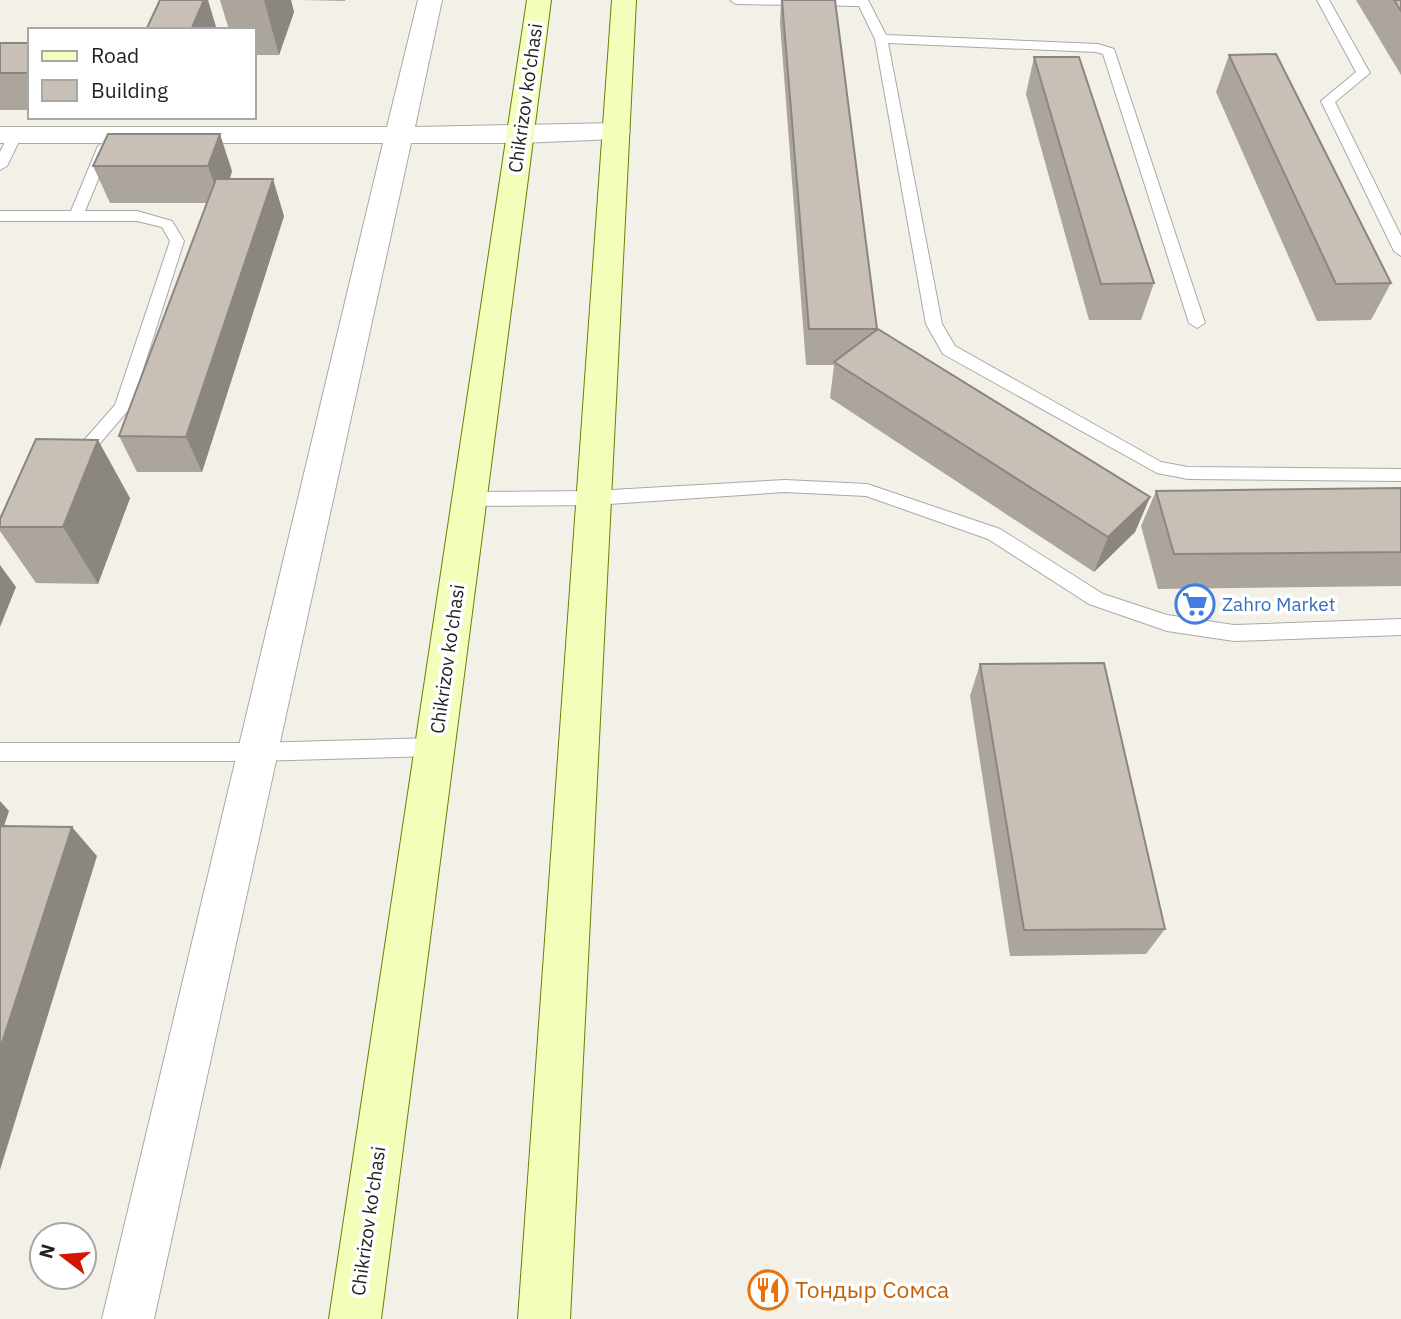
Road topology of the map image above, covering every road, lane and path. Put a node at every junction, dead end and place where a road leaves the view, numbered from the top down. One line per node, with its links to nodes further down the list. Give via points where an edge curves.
1 (429, 0): 8 (street)
2 (539, 0): 11 (main road, Chikrizov ko'chasi)
3 (624, 0): 7 (main road)
4 (736, 0): 6 (lane, via 863,2)
5 (1323, 0): 15 (lane, via 1363,74 1328,102)
6 (881, 39): 16 (lane, via 1109,52); 18 (lane, via 934,324 949,350 1157,467 1188,473)
7 (616, 131): 11 (street); 19 (main road)
8 (399, 134): 10 (street); 11 (street); 24 (street)
9 (7, 135): 10 (street); 12 (lane)
10 (109, 135): 14 (lane)
11 (520, 135): 20 (main road, Chikrizov ko'chasi)
12 (0, 166)
13 (0, 216): 14 (lane)
14 (76, 216): 17 (lane, via 137,216 167,224 177,241 123,407)
15 (1401, 251)
16 (1197, 323)
17 (64, 468)
18 (1401, 475)
19 (594, 498): 20 (lane); 21 (lane, via 785,486 867,490 994,534 1096,599 1167,623 1234,633); 27 (main road)
20 (469, 499): 22 (main road, Chikrizov ko'chasi)
21 (1401, 627)
22 (435, 747): 24 (lane); 26 (main road, Chikrizov ko'chasi)
23 (0, 752): 24 (lane)
24 (256, 752): 25 (street)
25 (128, 1319)
26 (355, 1319)
27 (544, 1319)

